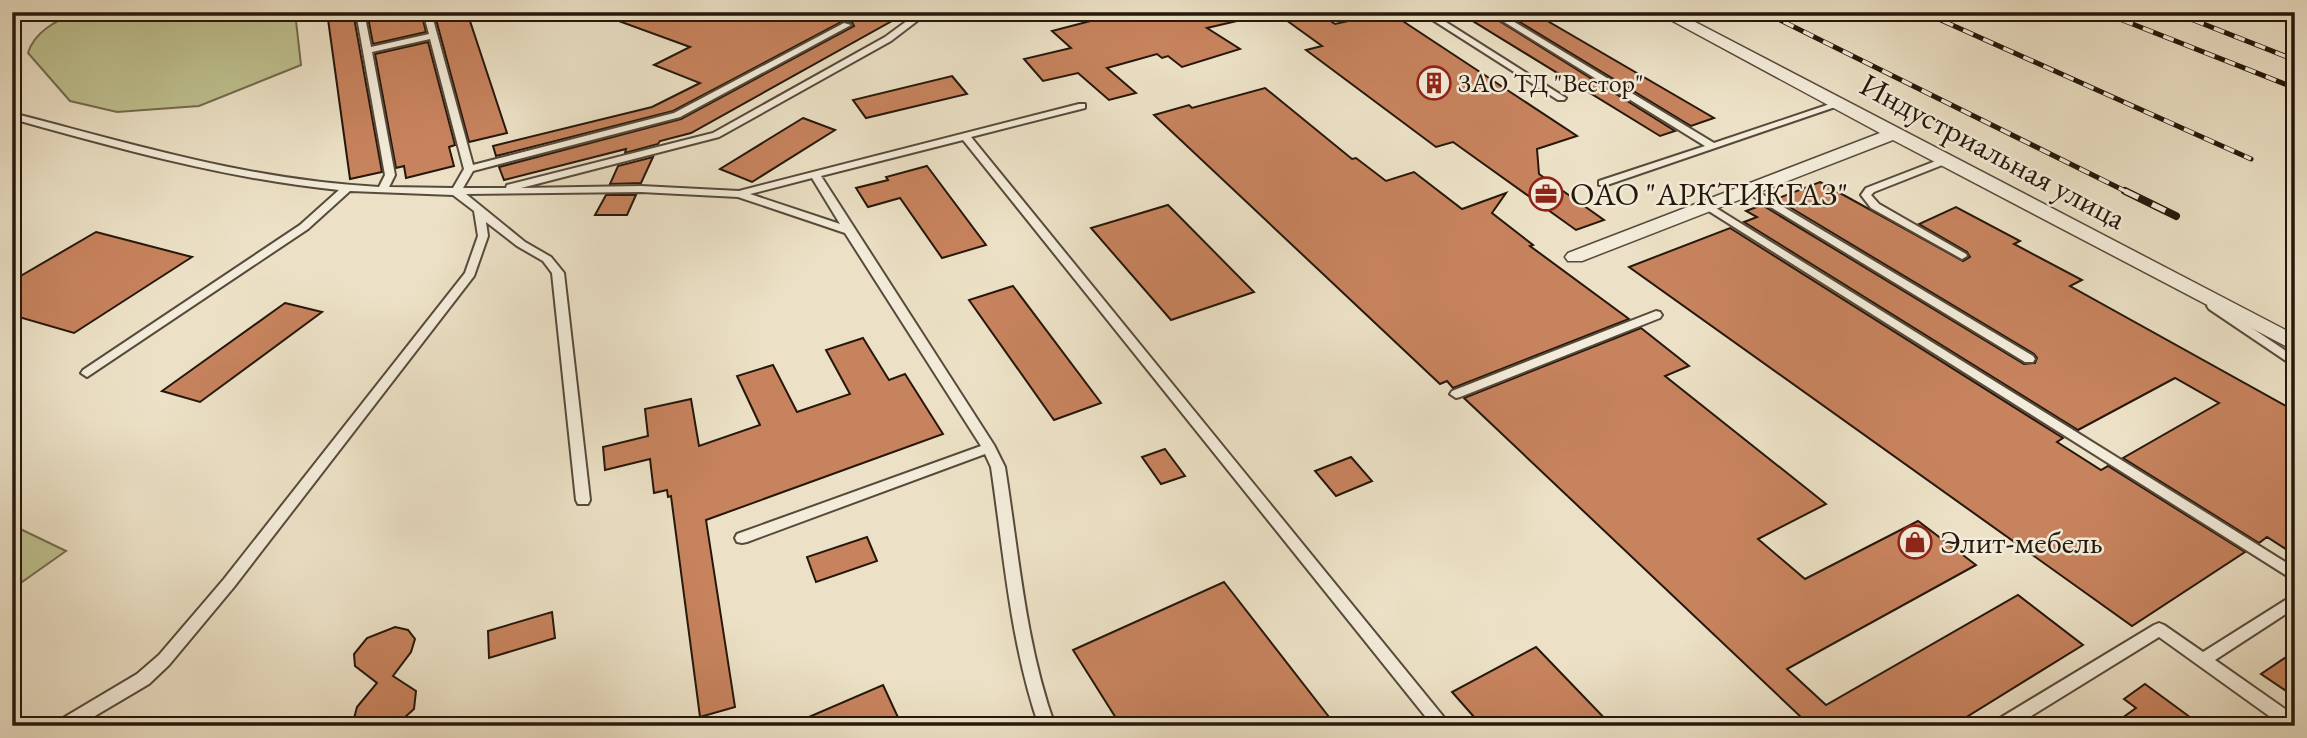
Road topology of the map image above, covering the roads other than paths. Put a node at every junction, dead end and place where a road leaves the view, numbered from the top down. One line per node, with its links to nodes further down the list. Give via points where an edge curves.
1 (360, 12): 9 (lane)
2 (427, 12): 8 (lane)
3 (925, 12): 25 (lane, via 888,39 716,135)
4 (1424, 12): 10 (lane)
5 (1492, 12): 16 (lane)
6 (1664, 12): 11 (street, Индустриальная улица)
7 (847, 25): 18 (lane, via 677,115)
8 (433, 36): 9 (lane); 18 (lane)
9 (367, 50): 22 (lane, via 390,175)
10 (1561, 98)
11 (1839, 104): 14 (street, Индустриальная улица); 16 (lane)
12 (1082, 106): 15 (lane)
13 (16, 117): 21 (lane, via 238,174)
14 (1895, 133): 17 (street, Индустриальная улица); 23 (street)
15 (965, 136): 19 (lane); 48 (lane)
16 (1712, 146): 20 (lane)
17 (1946, 160): 30 (lane, via 1867,195 1875,206); 32 (street, Индустриальная улица)
18 (469, 169): 24 (lane)
19 (816, 175): 26 (lane); 29 (lane)
20 (1604, 183)
21 (348, 188): 22 (lane); 37 (lane, via 304,227)
22 (382, 190): 24 (lane)
23 (1750, 190): 27 (street); 35 (lane)
24 (456, 192): 25 (lane); 28 (lane)
25 (493, 192): 26 (lane, via 680,190)
26 (739, 194): 29 (lane)
27 (1708, 206): 31 (street); 42 (lane)
28 (479, 210): 40 (lane, via 547,259 558,274); 46 (lane, via 483,236 470,274 229,583 143,679)
29 (849, 231): 39 (lane)
30 (1962, 256)
31 (1575, 257)
32 (2181, 284): 34 (street, Индустриальная улица); 36 (lane)
33 (1656, 315): 38 (lane)
34 (2295, 344)
35 (2029, 359)
36 (2295, 363)
37 (87, 373)
38 (1456, 394)
39 (989, 448): 41 (lane); 47 (lane, via 998,467 1032,689)
40 (583, 500)
41 (743, 538)
42 (2295, 575)
43 (2295, 600): 44 (lane)
44 (2203, 660): 45 (lane); 49 (lane, via 2159,629)
45 (2295, 725)
46 (64, 726)
47 (1047, 726)
48 (1443, 726)
49 (2001, 726)

